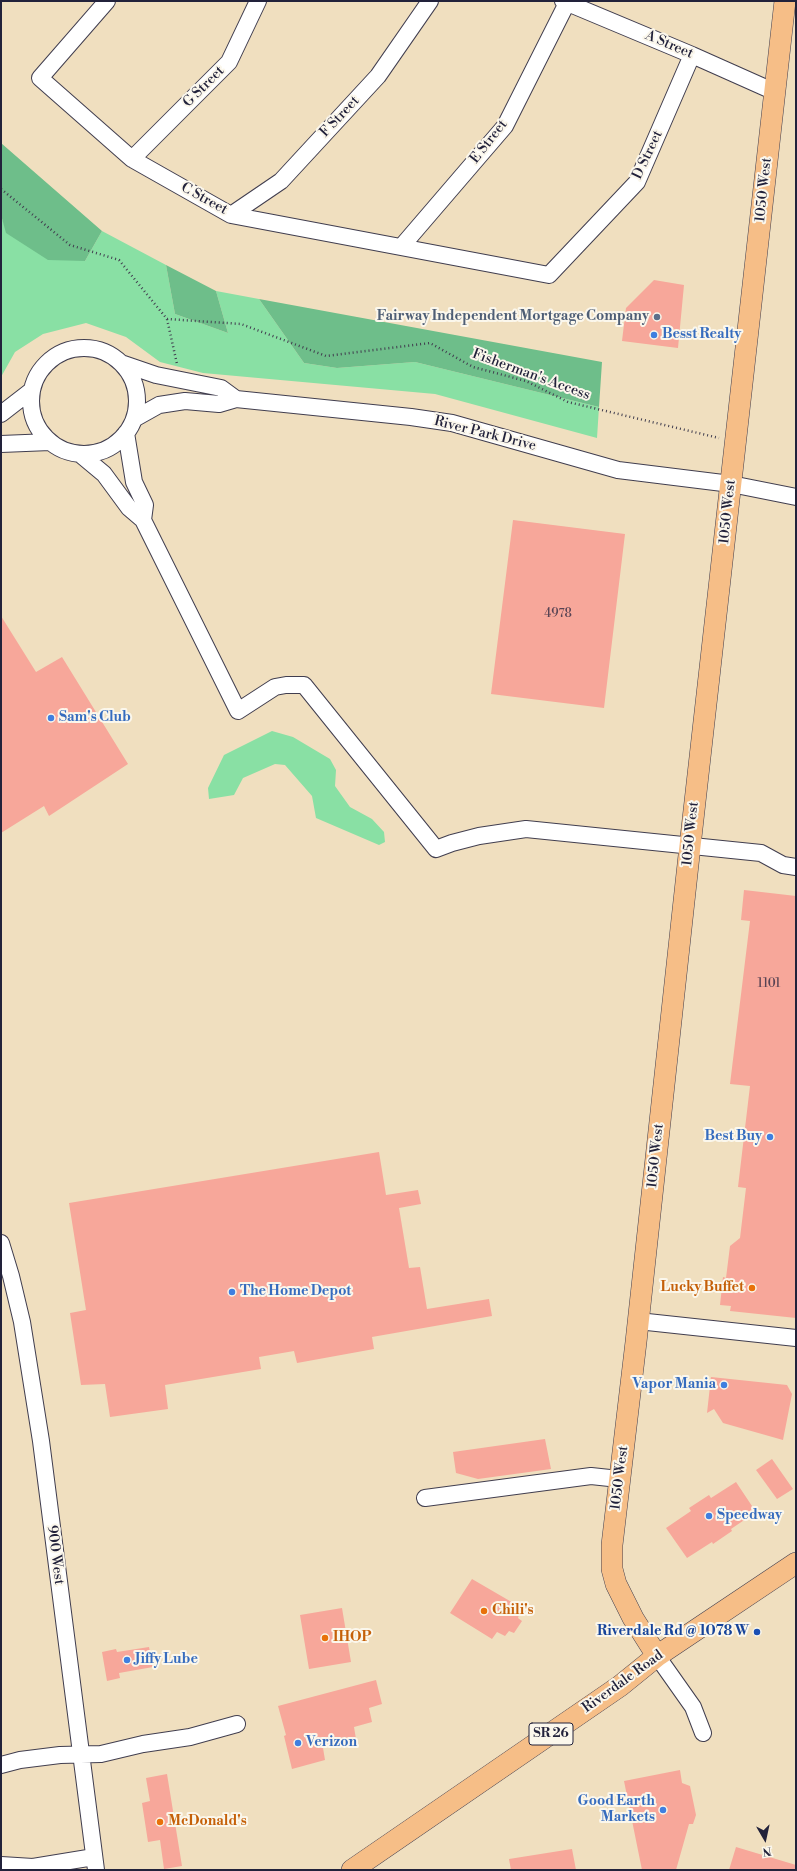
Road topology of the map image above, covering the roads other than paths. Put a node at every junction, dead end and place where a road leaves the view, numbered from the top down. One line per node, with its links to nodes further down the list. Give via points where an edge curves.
1 (107, 1): 8 (street, C Street, via 40,78)
2 (258, 1): 8 (street, G Street, via 230,62)
3 (430, 1): 9 (street, F Street, via 378,76 281,181)
4 (785, 1): 7 (main road, 1050 West)
5 (565, 2): 6 (street, A Street); 10 (street, E Street, via 505,126)
6 (692, 55): 7 (street, A Street); 11 (street, D Street, via 636,182)
7 (775, 92): 21 (main road, 1050 West)
8 (132, 159): 9 (street, C Street)
9 (231, 215): 10 (street, C Street)
10 (402, 246): 11 (street, C Street)
11 (549, 275)
12 (121, 363): 13 (street, via 108,354 92,349 76,349 61,353 47,362 37,375); 14 (street, River Park Drive, via 156,375 221,388); 16 (street, via 136,389)
13 (32, 390): 15 (street); 18 (street, via 31,405 34,419 40,432)
14 (236, 399): 16 (street, River Park Drive, via 220,404 185,401 159,405); 21 (street, River Park Drive, via 452,423 618,470)
15 (1, 414)
16 (134, 419): 17 (street)
17 (126, 434): 20 (street, via 106,449); 23 (street, via 134,482 145,505)
18 (50, 442): 19 (street); 20 (street)
19 (1, 444)
20 (80, 454): 23 (street, via 104,474 129,508)
21 (731, 484): 22 (street, River Park Drive); 24 (main road, 1050 West)
22 (796, 497)
23 (143, 520): 24 (street, via 238,711 276,687 304,685 436,849 452,842 526,829)
24 (690, 846): 25 (street, via 761,853 783,865); 27 (main road, 1050 West)
25 (796, 867)
26 (1, 1243): 35 (street, 900 West, via 22,1322 40,1433)
27 (638, 1321): 28 (street); 29 (main road, 1050 West)
28 (796, 1338)
29 (619, 1479): 30 (street, via 591,1476); 32 (main road, 1050 West, via 612,1545 614,1577 618,1590)
30 (425, 1498)
31 (796, 1563): 32 (main road, Riverdale Road / SR 26)
32 (657, 1656): 34 (street, via 693,1707); 40 (main road, Riverdale Road / SR 26, via 620,1686)
33 (237, 1724): 35 (street, via 190,1737 101,1754)
34 (703, 1732)
35 (81, 1755): 36 (street, via 20,1760); 37 (street, 900 West)
36 (1, 1765)
37 (95, 1864): 39 (street)
38 (1, 1865): 39 (street)
39 (34, 1868)
40 (352, 1870)

